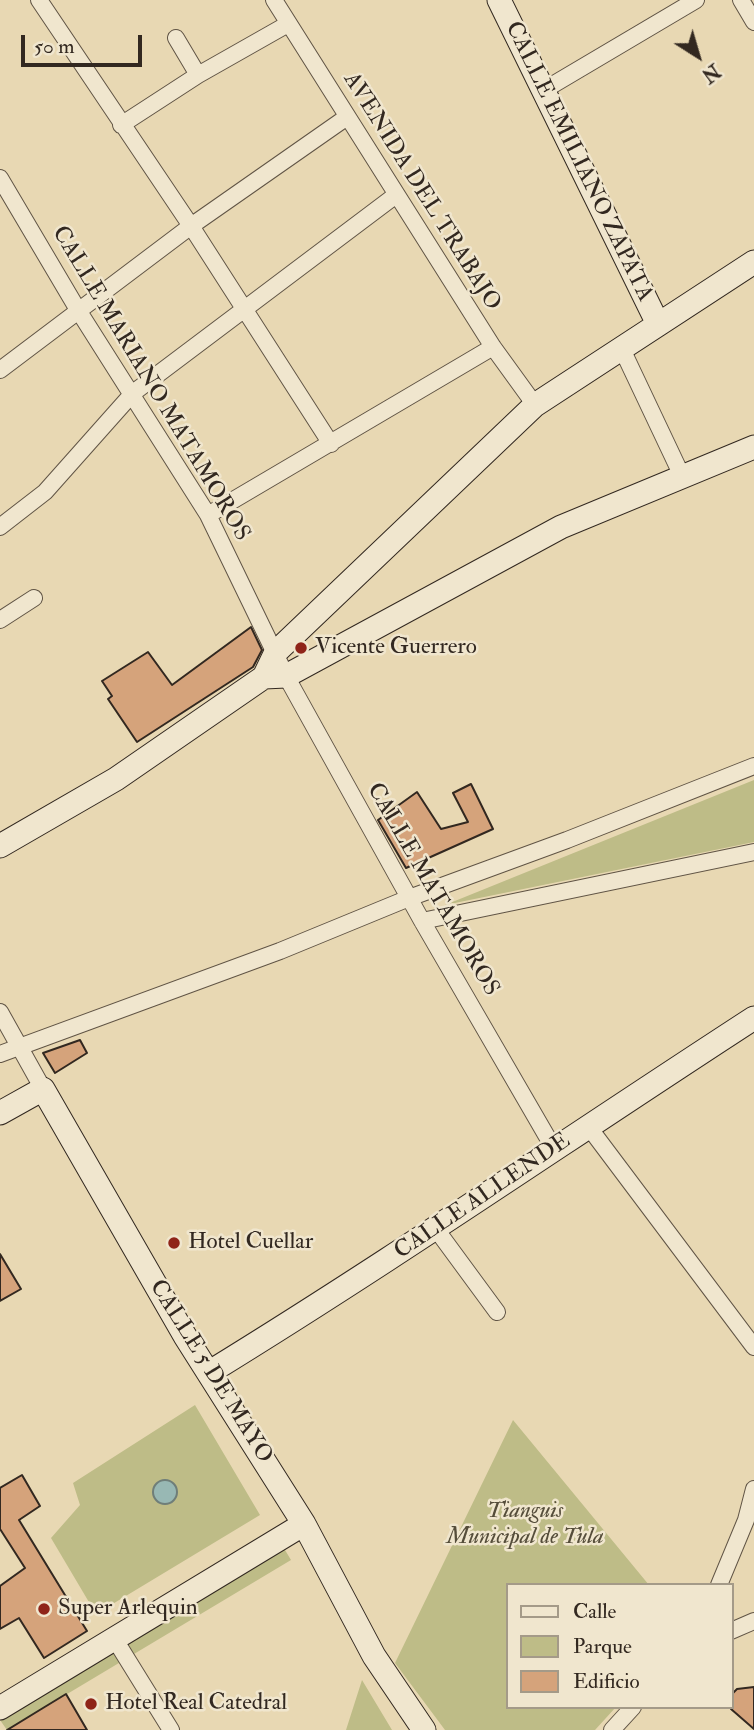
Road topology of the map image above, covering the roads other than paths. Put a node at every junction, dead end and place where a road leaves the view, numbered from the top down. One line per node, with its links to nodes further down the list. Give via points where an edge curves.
1 (39, 0): 13 (street)
2 (274, 0): 8 (street, AVENIDA DEL TRABAJO)
3 (499, 0): 11 (street, CALLE EMILIANO ZAPATA)
4 (696, 0): 6 (street)
5 (741, 0): 7 (street)
6 (676, 5): 11 (street)
7 (754, 22)
8 (288, 24): 10 (street); 12 (street, AVENIDA DEL TRABAJO)
9 (176, 38): 10 (street)
10 (198, 75): 13 (street)
11 (544, 90): 20 (street, CALLE EMILIANO ZAPATA)
12 (347, 117): 15 (street, AVENIDA DEL TRABAJO); 16 (street)
13 (121, 125): 16 (street)
14 (0, 178): 19 (street, CALLE MARIANO MATAMOROS)
15 (396, 195): 18 (street); 21 (street, AVENIDA DEL TRABAJO)
16 (191, 226): 18 (street); 19 (street)
17 (754, 262): 20 (street)
18 (242, 308): 24 (street); 26 (street)
19 (78, 310): 23 (street); 24 (street, CALLE MARIANO MATAMOROS)
20 (658, 324): 22 (street)
21 (492, 346): 25 (street, AVENIDA DEL TRABAJO); 26 (street)
22 (621, 347): 25 (street); 28 (street)
23 (0, 370)
24 (133, 393): 29 (street, CALLE MARIANO MATAMOROS); 30 (street, via 45,492)
25 (535, 405): 33 (street)
26 (331, 444): 29 (street)
27 (752, 453): 28 (street)
28 (682, 475): 34 (street, via 561,527)
29 (208, 515): 33 (street, CALLE MARIANO MATAMOROS)
30 (0, 527)
31 (34, 598): 32 (street)
32 (0, 620)
33 (276, 652): 34 (street)
34 (275, 677): 36 (street, via 116,779); 38 (street, CALLE MATAMOROS)
35 (754, 766): 38 (street)
36 (0, 846)
37 (754, 852): 39 (street)
38 (409, 898): 39 (street, CALLE MATAMOROS); 42 (street, via 281,951)
39 (422, 921): 47 (street, CALLE MATAMOROS)
40 (0, 1012): 42 (street, CALLE 5 DE MAYO)
41 (754, 1018): 46 (street, CALLE ALLENDE)
42 (19, 1047): 43 (street); 44 (street, CALLE 5 DE MAYO)
43 (0, 1054)
44 (43, 1089): 45 (street); 51 (street, CALLE 5 DE MAYO)
45 (0, 1113)
46 (588, 1126): 47 (street, CALLE ALLENDE); 50 (street)
47 (553, 1147): 48 (street, CALLE ALLENDE)
48 (436, 1229): 49 (street); 51 (street, CALLE ALLENDE)
49 (497, 1312)
50 (754, 1347)
51 (210, 1372): 53 (street, CALLE 5 DE MAYO)
52 (754, 1489): 54 (street)
53 (304, 1524): 57 (street); 61 (street, CALLE 5 DE MAYO, via 374,1656)
54 (720, 1583)
55 (754, 1621): 56 (street)
56 (733, 1630)
57 (114, 1638): 58 (street); 60 (street)
58 (0, 1708)
59 (631, 1709): 62 (street)
60 (171, 1730)
61 (424, 1730)
62 (612, 1730)

